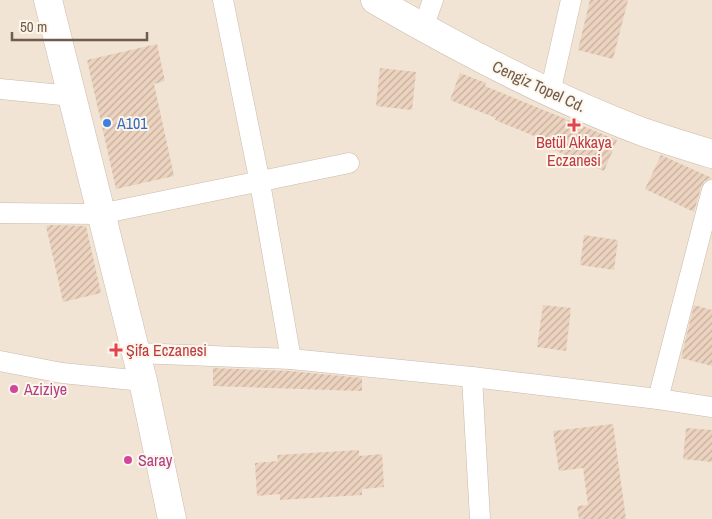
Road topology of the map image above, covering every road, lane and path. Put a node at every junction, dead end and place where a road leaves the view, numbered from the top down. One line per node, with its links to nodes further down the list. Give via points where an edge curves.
1 (48, 0): 9 (street)
2 (223, 0): 12 (street)
3 (375, 0): 6 (street, Cengiz Topel Cd.)
4 (432, 0): 6 (street)
5 (571, 0): 8 (street)
6 (424, 28): 8 (street, Cengiz Topel Cd.)
7 (0, 89): 9 (street)
8 (550, 93): 10 (street, Cengiz Topel Cd., via 645,133)
9 (72, 96): 15 (street)
10 (712, 154)
11 (349, 163): 12 (street)
12 (260, 182): 15 (street); 17 (street)
13 (712, 190): 21 (street)
14 (0, 213): 15 (street)
15 (100, 214): 16 (street)
16 (136, 353): 17 (street); 20 (street)
17 (291, 359): 19 (street)
18 (0, 361): 20 (street)
19 (472, 377): 21 (street); 24 (street)
20 (143, 381): 23 (street)
21 (658, 399): 22 (street)
22 (712, 407)
23 (172, 519)
24 (480, 519)

